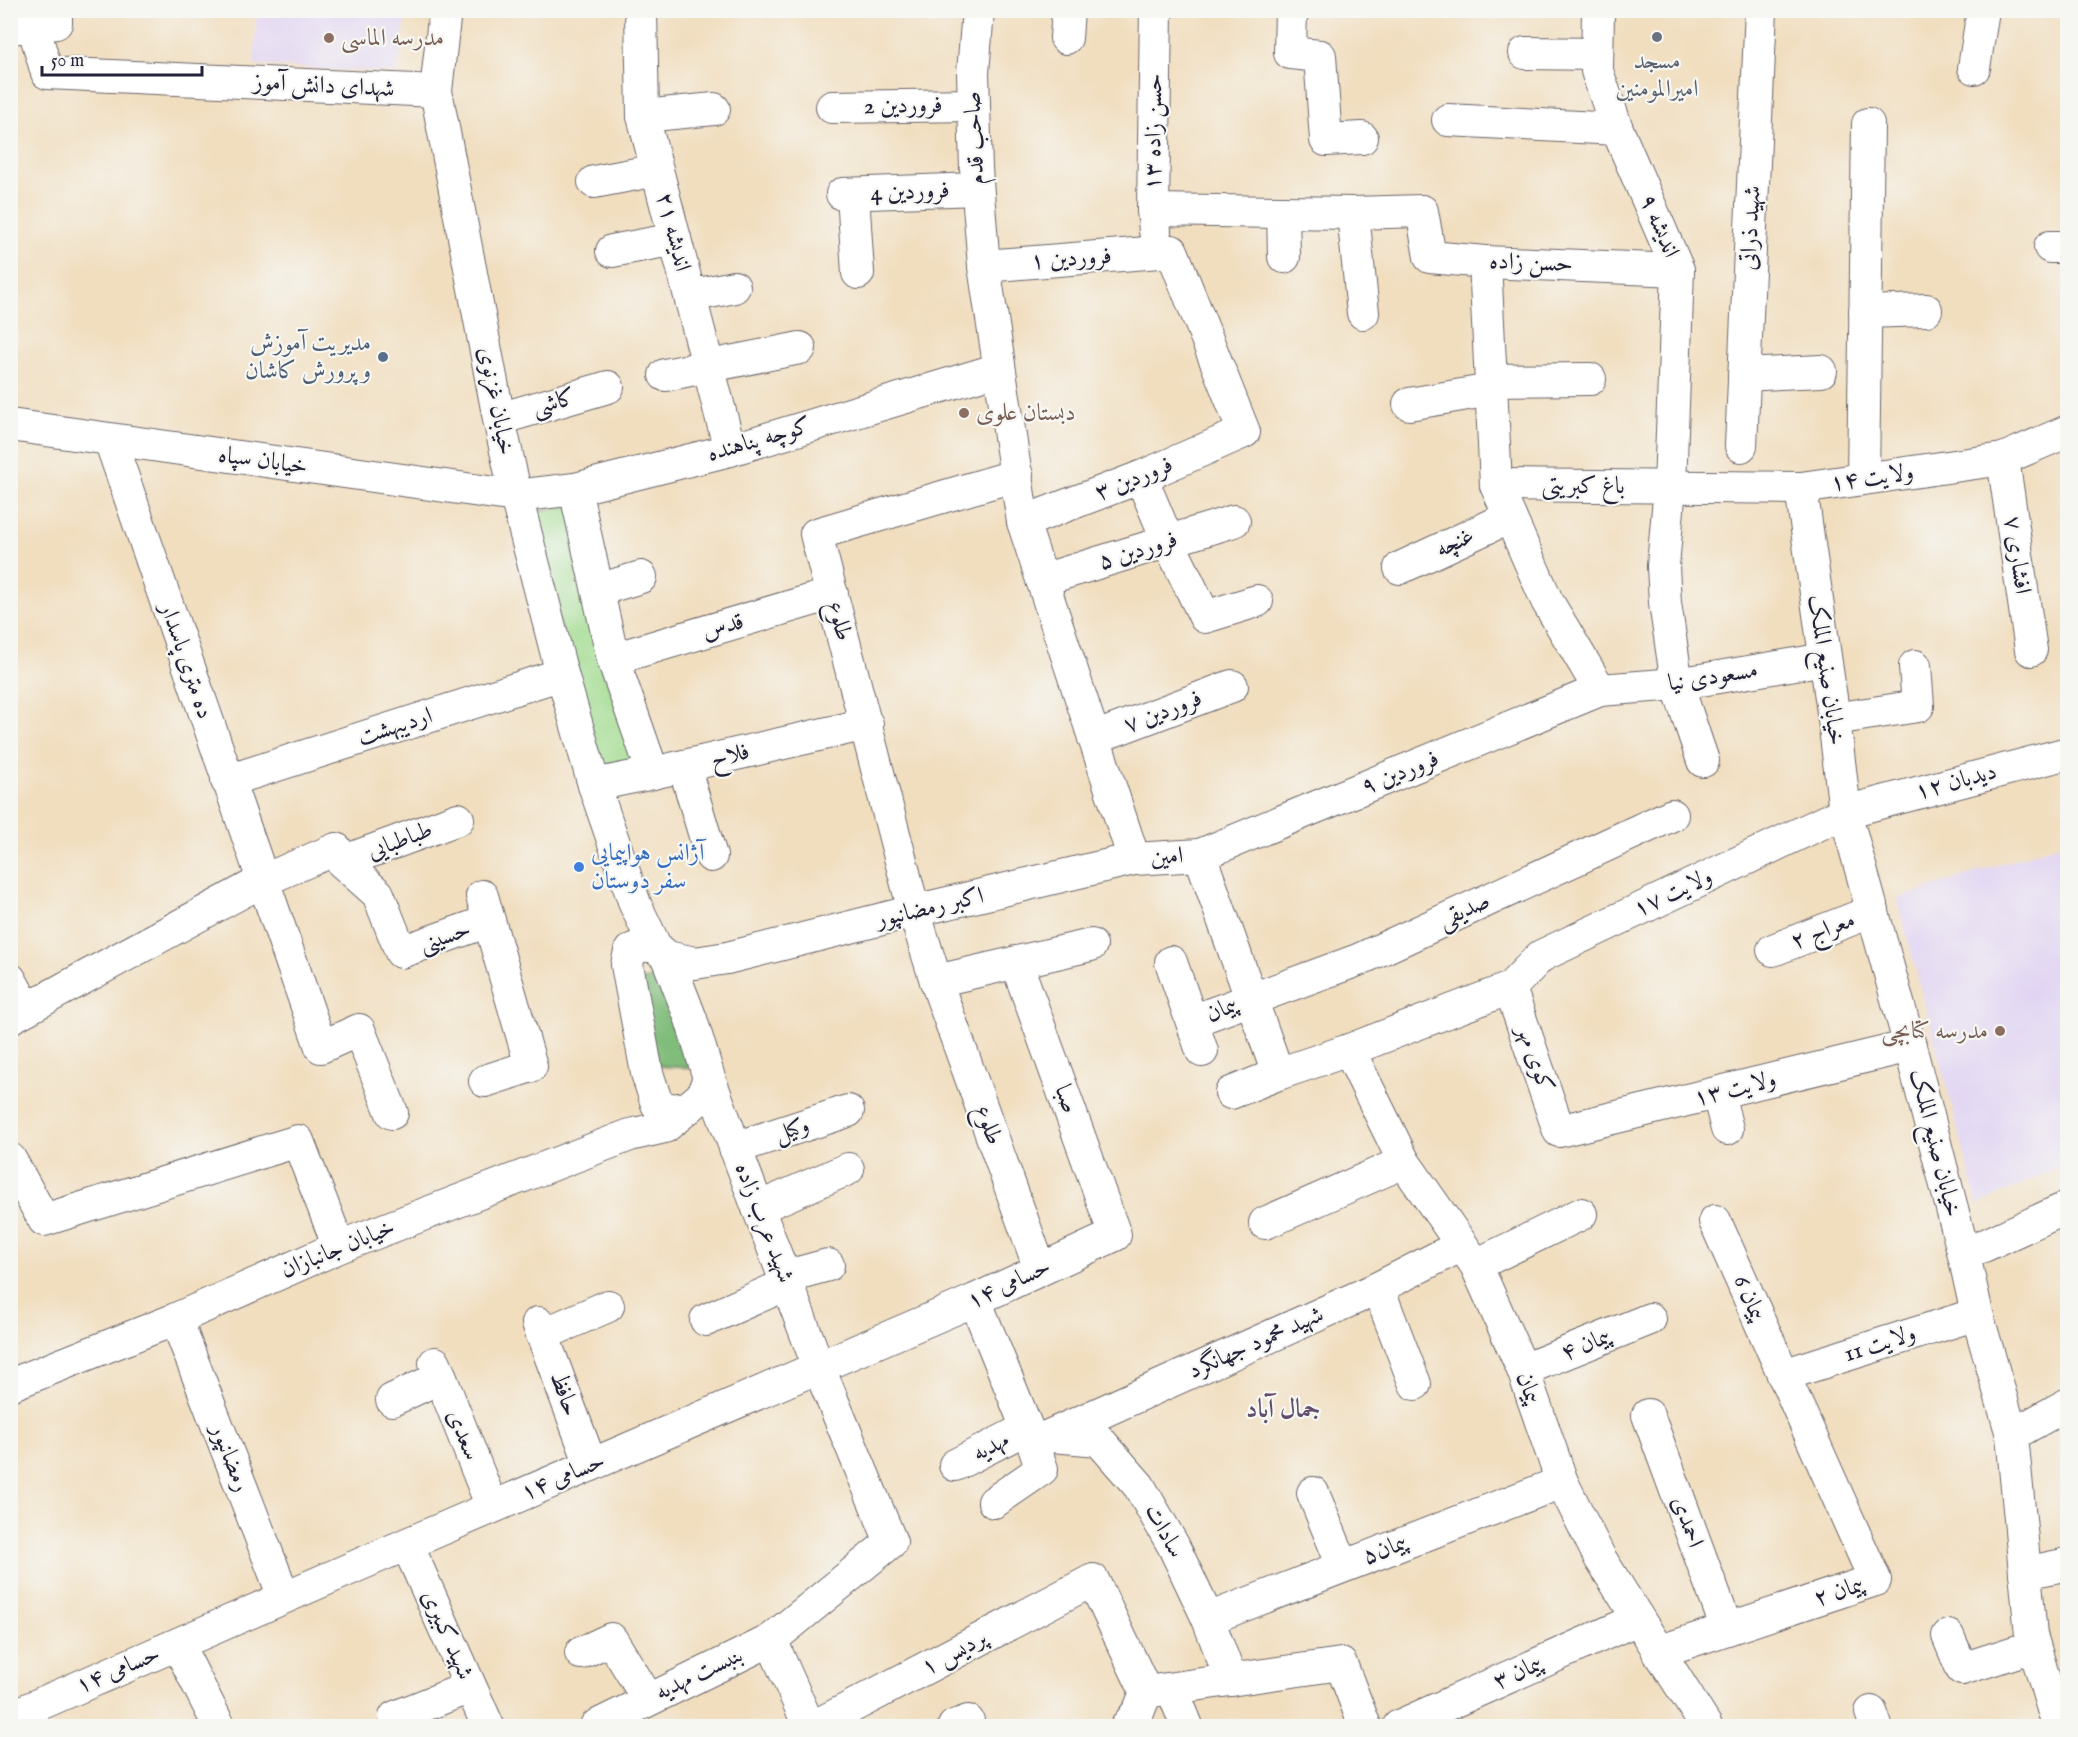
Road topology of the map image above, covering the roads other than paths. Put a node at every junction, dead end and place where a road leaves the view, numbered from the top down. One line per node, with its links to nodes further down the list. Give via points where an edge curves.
1 (445, 10): 13 (street, خیابان غزنوی)
2 (641, 10): 17 (street, اندیشه ۲۱)
3 (978, 10): 14 (street, صاحب قدم, via 972,73)
4 (1156, 10): 25 (street, حسن زاده ۱۳)
5 (1291, 10): 21 (street, via 1290,53 1320,57 1326,140)
6 (1598, 10): 11 (street, اندیشه ۹)
7 (1761, 10): 46 (street, شهید ذراتی)
8 (1983, 10): 12 (street)
9 (33, 21): 13 (street, شهدای دانش آموز, via 46,73)
10 (1525, 53): 11 (street)
11 (1597, 54): 20 (street, اندیشه ۹, via 1597,71)
12 (1974, 69)
13 (436, 91): 51 (street, خیابان غزنوی)
14 (974, 105): 15 (street, فروردین 2); 24 (street, صاحب قدم)
15 (832, 107)
16 (714, 109): 17 (street)
17 (644, 116): 22 (street, اندیشه ۲۱)
18 (1448, 120): 20 (street)
19 (1868, 124): 39 (street)
20 (1617, 129): 34 (street, اندیشه ۹)
21 (1362, 138)
22 (657, 170): 23 (street); 28 (street, اندیشه ۲۱)
23 (594, 182)
24 (978, 189): 33 (street, صاحب قدم); 35 (street, فروردین 4, via 847,194)
25 (1153, 210): 26 (street); 30 (street, حسن زاده ۱۳)
26 (1283, 212): 27 (street); 31 (street)
27 (1353, 213): 32 (street, حسن زاده, via 1422,211 1431,257); 40 (street)
28 (675, 239): 29 (street); 37 (street, اندیشه ۲۱)
29 (612, 251)
30 (1158, 253): 33 (street, فروردین ۱); 59 (street, فروردین ۳, via 1172,251 1244,432)
31 (1284, 257)
32 (1485, 262): 34 (street, حسن زاده); 48 (street)
33 (984, 266): 43 (street, صاحب قدم)
34 (1678, 270): 62 (street, اندیشه ۹)
35 (858, 273)
36 (734, 287): 37 (street)
37 (690, 296): 42 (street, اندیشه ۲۱)
38 (1926, 310): 39 (street)
39 (1865, 312): 60 (street)
40 (1363, 313)
41 (800, 348): 42 (street)
42 (708, 366): 45 (street); 56 (street, اندیشه ۲۱)
43 (999, 369): 56 (street, کوچه پناهنده); 58 (street, صاحب قدم)
44 (1821, 371): 46 (street)
45 (664, 375)
46 (1744, 375): 55 (street, شهید ذراتی)
47 (1590, 379): 48 (street)
48 (1491, 385): 50 (street); 61 (street)
49 (609, 387): 51 (street, کاشی)
50 (1409, 404)
51 (499, 418): 65 (street, خیابان غزنوی)
52 (10, 425): 54 (street, خیابان سپاه)
53 (2067, 431): 57 (street, ولایت ۱۴)
54 (110, 440): 65 (street, خیابان سپاه); 91 (street, ده متری پاسدار)
55 (1741, 446)
56 (730, 450): 64 (street, کوچه پناهنده)
57 (2003, 459): 60 (street, ولایت ۱۴); 76 (street, افشاری ۷)
58 (1017, 475): 68 (street, صاحب قدم); 74 (street, طلوع, via 816,534)
59 (1141, 477): 68 (street, فروردین ۳); 69 (street)
60 (1863, 479): 63 (street, ولایت ۱۴)
61 (1496, 485): 62 (street, باغ کبریتی); 66 (street)
62 (1670, 486): 63 (street, ولایت ۱۴); 81 (street, اندیشه ۹, via 1663,566)
63 (1801, 488): 78 (street, خیابان صنیع الملک)
64 (575, 489): 65 (street, کوچه پناهنده); 73 (street)
65 (516, 496): 80 (street, خیابان غزنوی)
66 (1510, 517): 70 (street, غنچه); 83 (street, via 1546,601)
67 (1234, 521): 69 (street, فروردین ۵)
68 (1023, 522): 72 (street, صاحب قدم)
69 (1168, 541): 72 (street, فروردین ۵); 75 (street, via 1205,617)
70 (1400, 568)
71 (641, 577): 73 (street)
72 (1042, 580): 86 (street, صاحب قدم)
73 (598, 590): 77 (street)
74 (832, 594): 77 (street, قدس); 85 (street, طلوع)
75 (1257, 601)
76 (2031, 650)
77 (613, 659): 90 (street)
78 (1825, 659): 81 (street, مسعودی نیا); 84 (street, خیابان صنیع الملک)
79 (1915, 666): 84 (street, via 1918,706)
80 (562, 674): 91 (street, اردیبهشت); 92 (street, خیابان غزنوی)
81 (1677, 684): 83 (street, مسعودی نیا); 88 (street, اندیشه ۹)
82 (1232, 686): 86 (street, فروردین ۷)
83 (1600, 690): 96 (street, فروردین ۹)
84 (1834, 719): 93 (street, خیابان صنیع الملک)
85 (867, 724): 89 (street, فلاح); 101 (street, طلوع)
86 (1094, 738): 98 (street, صاحب قدم)
87 (2067, 753): 93 (street, دیدبان ۱۲)
88 (1703, 761)
89 (684, 766): 90 (street, فلاح); 97 (street)
90 (653, 773): 92 (street, فلاح)
91 (227, 781): 100 (street, ده متری پاسدار)
92 (594, 784): 105 (street, خیابان غزنوی)
93 (1845, 812): 102 (street, خیابان صنیع الملک); 111 (street, ولایت ۱۷, via 1541,956)
94 (1672, 815): 112 (street, صدیقی, via 1358,960)
95 (458, 819): 99 (street, طباطبایی)
96 (1200, 855): 98 (street, امین); 112 (street)
97 (711, 856)
98 (1134, 860): 101 (street, اکبر رمضانپور)
99 (342, 862): 100 (street, via 336,849); 121 (street, حسینی, via 378,894 401,952 486,909 531,1066)
100 (262, 881): 113 (street); 127 (street, ده متری پاسدار, via 321,1047 359,1030)
101 (914, 911): 106 (street, اکبر رمضانپور); 110 (street, طلوع)
102 (1873, 911): 104 (street, معراج ۲); 116 (street, خیابان صنیع الملک)
103 (1091, 945): 107 (street)
104 (1773, 950)
105 (651, 952): 106 (street, اکبر رمضانپور, via 695,963); 114 (street, شهید عرب زاده); 124 (street, via 627,966 647,1073)
106 (727, 958): 114 (street, via 706,977)
107 (1016, 962): 110 (street); 140 (street, صبا)
108 (1171, 962): 115 (street)
109 (10, 979): 113 (street)
110 (936, 981): 145 (street, طلوع)
111 (1510, 988): 117 (street); 129 (street, کوی مهر)
112 (1251, 998): 115 (street, پیمان); 119 (street)
113 (18, 1013)
114 (691, 1019): 120 (street, شهید عرب زاده)
115 (1192, 1022): 118 (street)
116 (1910, 1046): 123 (street, ولایت ۱۳); 143 (street, خیابان صنیع الملک)
117 (1349, 1050): 119 (street); 133 (street, پیمان)
118 (1202, 1051)
119 (1278, 1074): 122 (street)
120 (709, 1078): 125 (street, via 702,1096); 131 (street, شهید عرب زاده)
121 (485, 1081)
122 (1231, 1093)
123 (1718, 1093): 128 (street); 129 (street, ولایت ۱۳)
124 (657, 1104): 125 (street, via 671,1110); 130 (street, خیابان جانبازان)
125 (688, 1108): 130 (street, via 665,1127)
126 (848, 1111): 131 (street, وکیل)
127 (392, 1113)
128 (1727, 1129)
129 (1559, 1131)
130 (630, 1135): 141 (street, خیابان جانبازان)
131 (735, 1148): 136 (street, شهید عرب زاده)
132 (10, 1159): 141 (street, via 44,1220 298,1141)
133 (1404, 1162): 139 (street); 142 (street, پیمان)
134 (848, 1169): 136 (street)
135 (2067, 1207): 143 (street)
136 (758, 1208): 146 (street, شهید عرب زاده)
137 (1581, 1214): 142 (street, شهید محمود جهانگرد)
138 (1715, 1221): 156 (street, پیمان 6)
139 (1265, 1223)
140 (1115, 1235): 145 (street, حسامی ۱۴)
141 (339, 1247): 151 (street, خیابان جانبازان)
142 (1468, 1255): 147 (street, شهید محمود جهانگرد); 155 (street, پیمان)
143 (1964, 1255): 150 (street, خیابان صنیع الملک)
144 (828, 1264): 146 (street)
145 (1040, 1269): 148 (street, حسامی ۱۴)
146 (786, 1280): 153 (street); 154 (street, شهید عرب زاده)
147 (1378, 1288): 157 (street); 163 (street, شهید محمود جهانگرد)
148 (975, 1300): 154 (street, حسامی ۱۴); 163 (street)
149 (608, 1306): 164 (street, حافظ, via 540,1329)
150 (1977, 1314): 156 (street, ولایت 11); 162 (street, خیابان صنیع الملک)
151 (176, 1319): 158 (street, خیابان جانبازان); 174 (street, رمضانپور)
152 (1650, 1319): 155 (street, پیمان ۴)
153 (706, 1320)
154 (819, 1368): 164 (street, حسامی ۱۴); 179 (street, شهید عرب زاده, via 891,1542)
155 (1523, 1370): 166 (street, پیمان)
156 (1784, 1375): 177 (street, پیمان ۲, via 1875,1580)
157 (1415, 1384)
158 (10, 1385)
159 (392, 1400): 169 (street, سعدی, via 438,1370)
160 (2067, 1404): 162 (street)
161 (1648, 1415): 177 (street, احمدی)
162 (2012, 1435): 173 (street, خیابان صنیع الملک)
163 (1038, 1444): 165 (street, مهدیه); 168 (street); 175 (street, سادات, via 1099,1440 1139,1486)
164 (591, 1465): 169 (street, حسامی ۱۴)
165 (955, 1465)
166 (1562, 1482): 172 (street, پیمان۵); 176 (street, پیمان, via 1600,1558)
167 (1313, 1493): 172 (street)
168 (994, 1502)
169 (492, 1507): 170 (street, حسامی ۱۴)
170 (407, 1544): 174 (street, حسامی ۱۴); 185 (street, شهید کبیری)
171 (2067, 1564): 173 (street)
172 (1343, 1566): 175 (street, پیمان۵)
173 (2025, 1573): 181 (street, خیابان صنیع الملک)
174 (284, 1598): 180 (street, حسامی ۱۴)
175 (1208, 1618): 184 (street, سادات)
176 (1638, 1619): 182 (street, پیمان); 198 (street, پیمان ۳)
177 (1727, 1629): 182 (street, پیمان ۲)
178 (1948, 1636): 181 (street, via 1962,1669)
179 (771, 1640): 187 (street, بنبست مهدیه); 193 (street)
180 (178, 1645): 188 (street, حسامی ۱۴); 190 (street)
181 (2034, 1646): 200 (street, خیابان صنیع الملک)
182 (1659, 1652): 199 (street, پیمان)
183 (581, 1653): 187 (street, via 611,1639)
184 (1231, 1680): 186 (street); 197 (street, via 1341,1664)
185 (470, 1687): 189 (street); 191 (street, شهید کبیری)
186 (1159, 1690): 194 (street, پردیس ۱, via 1094,1580); 195 (street); 196 (street)
187 (648, 1699): 192 (street, بنبست مهدیه)
188 (10, 1717)
189 (395, 1717)
190 (219, 1726)
191 (488, 1726)
192 (596, 1726)
193 (809, 1726)
194 (815, 1726)
195 (1127, 1726)
196 (1187, 1726)
197 (1365, 1726)
198 (1399, 1726)
199 (1706, 1726)
200 (2058, 1726)

